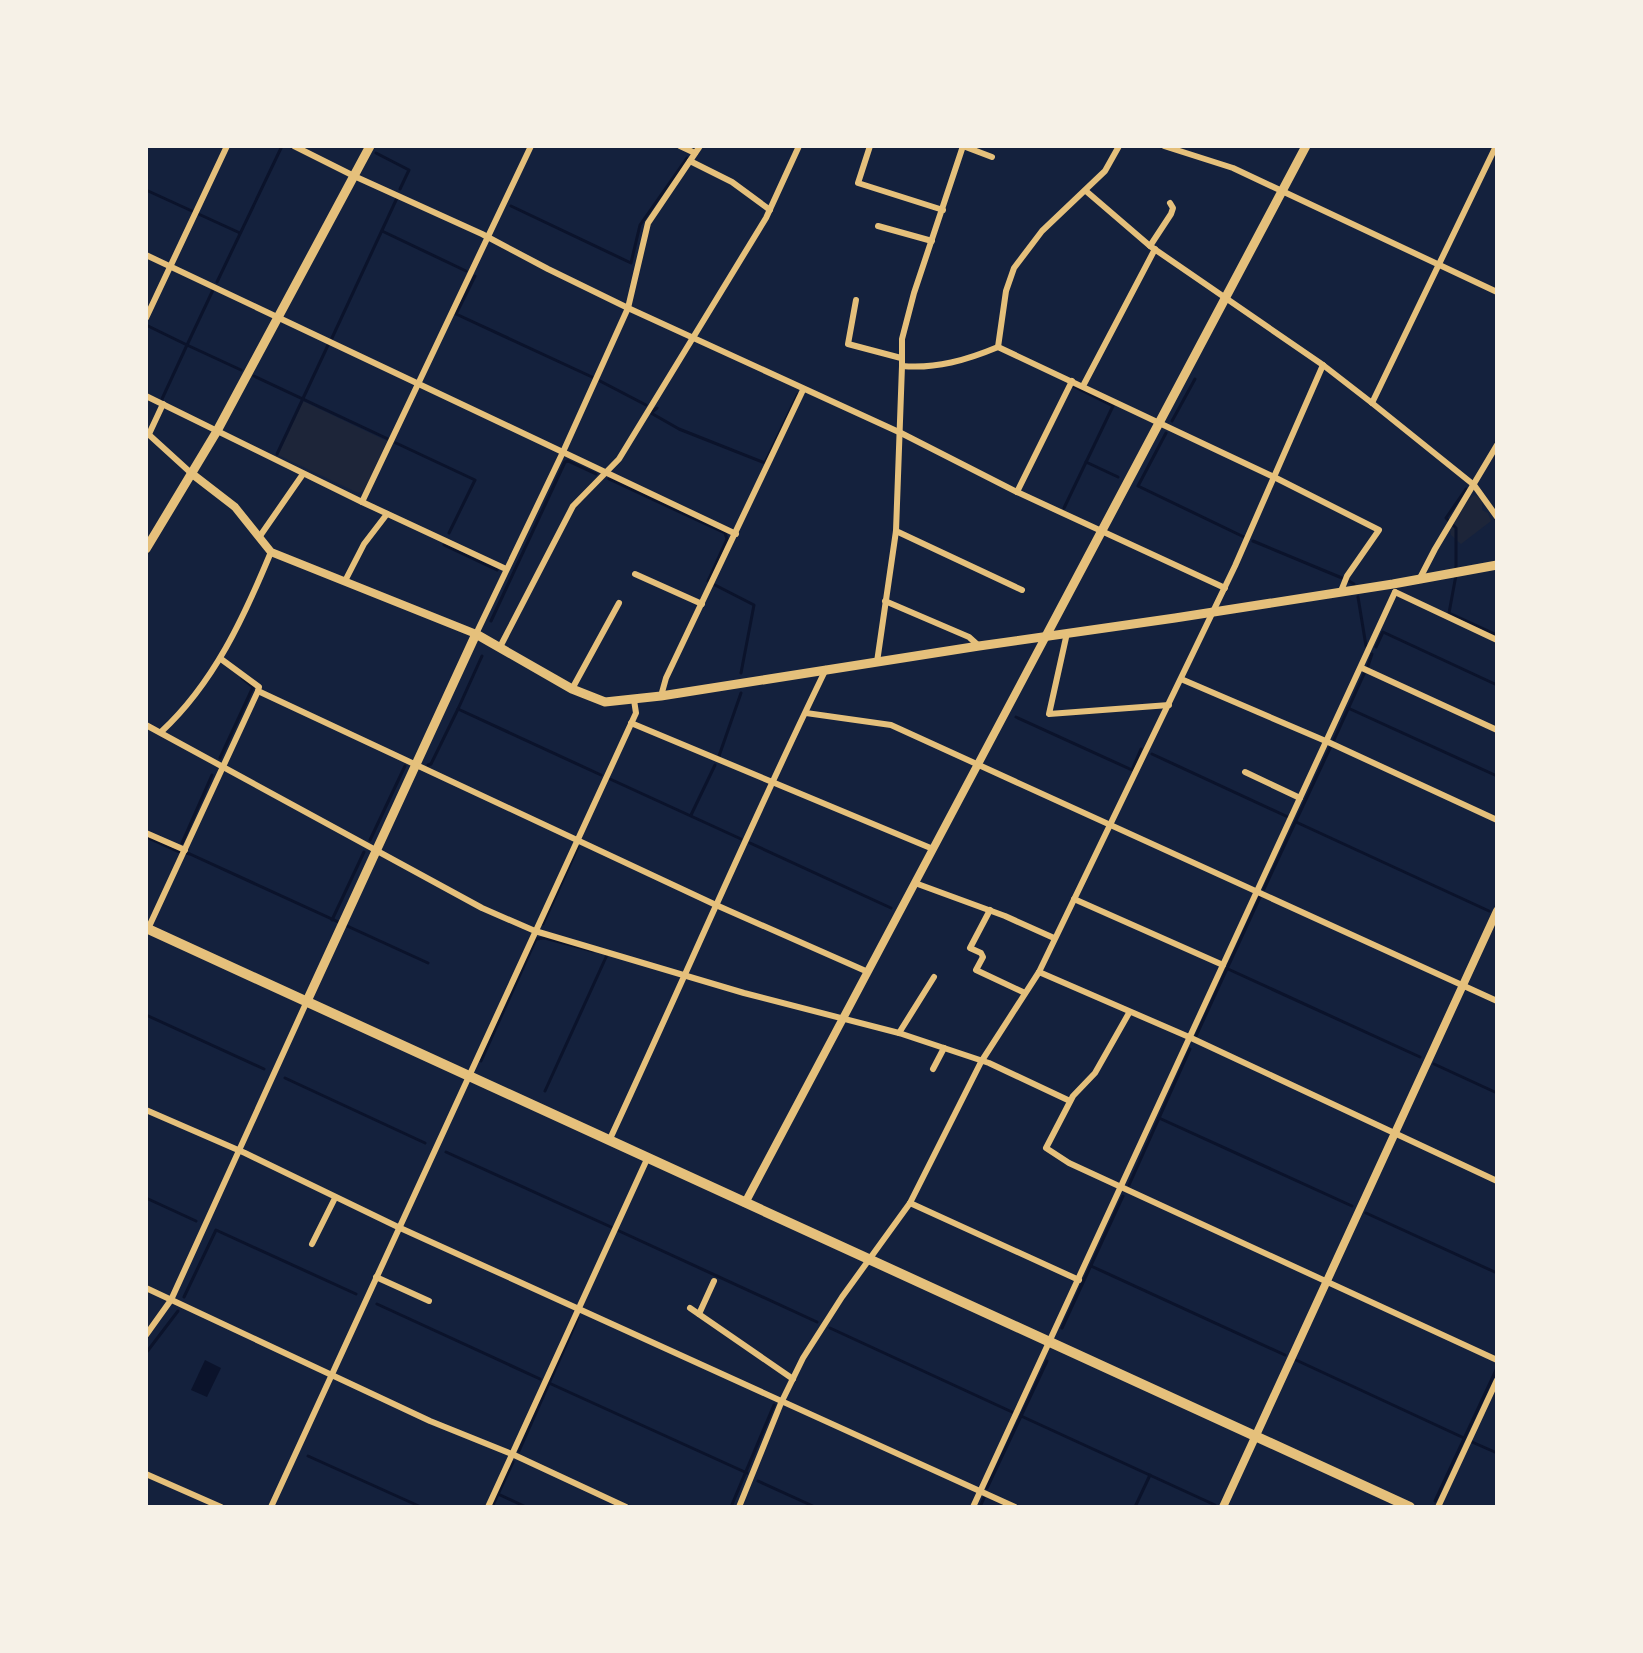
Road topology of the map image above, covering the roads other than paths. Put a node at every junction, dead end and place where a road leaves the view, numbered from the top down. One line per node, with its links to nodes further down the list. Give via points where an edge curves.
1 (227, 146): 29 (street)
2 (294, 146): 17 (street)
3 (370, 146): 17 (main road)
4 (531, 146): 24 (street)
5 (680, 146): 14 (street)
6 (700, 146): 14 (street)
7 (799, 146): 21 (street)
8 (870, 146): 22 (street, via 858,183)
9 (963, 146): 15 (street); 22 (street)
10 (1119, 146): 18 (street)
11 (1164, 146): 19 (street, via 1233,168)
12 (1306, 146): 19 (main road)
13 (1496, 146): 28 (street)
14 (695, 153): 16 (street)
15 (992, 157)
16 (690, 161): 21 (street, via 732,182); 33 (street, via 648,223)
17 (354, 176): 24 (street); 34 (main road)
18 (1086, 191): 26 (street); 37 (street, via 1042,231 1014,268)
19 (1282, 191): 28 (street); 31 (main road)
20 (1170, 203): 26 (street, via 1171,214)
21 (770, 210): 36 (street)
22 (943, 210): 25 (street)
23 (878, 226): 25 (street)
24 (489, 238): 33 (street); 41 (street)
25 (932, 241): 38 (street, via 902,339)
26 (1153, 247): 31 (street); 42 (street)
27 (146, 255): 29 (street)
28 (1438, 265): 30 (street); 45 (street)
29 (171, 266): 34 (street); 35 (street)
30 (1497, 292)
31 (1225, 297): 39 (street); 47 (main road)
32 (856, 300): 38 (street, via 848,344)
33 (628, 308): 36 (street); 52 (street)
34 (278, 317): 41 (street); 48 (main road)
35 (146, 318)
36 (691, 336): 43 (street); 54 (street)
37 (998, 347): 38 (street, via 946,365 920,368); 40 (street)
38 (901, 362): 50 (street)
39 (1323, 365): 45 (street); 56 (street)
40 (1072, 381): 42 (street); 58 (street)
41 (419, 384): 52 (street); 59 (street)
42 (1083, 386): 47 (street)
43 (803, 390): 50 (street); 64 (street)
44 (146, 396): 46 (street)
45 (1372, 403): 57 (street)
46 (163, 404): 48 (street); 49 (street)
47 (1159, 423): 56 (street); 62 (main road)
48 (217, 431): 53 (main road); 55 (street)
49 (147, 433): 53 (street)
50 (901, 433): 58 (street); 63 (street)
51 (1497, 445): 57 (street)
52 (563, 452): 54 (street); 69 (street)
53 (191, 473): 65 (street, via 235,507); 66 (main road)
54 (607, 473): 64 (street); 86 (street, via 573,506)
55 (303, 474): 59 (street); 65 (street)
56 (1276, 478): 73 (street); 76 (street, via 1379,530)
57 (1474, 485): 61 (street); 71 (street)
58 (1017, 492): 62 (street)
59 (362, 502): 60 (street)
60 (387, 514): 69 (street); 72 (street)
61 (1497, 517)
62 (1102, 529): 73 (street); 83 (main road)
63 (896, 531): 75 (street); 77 (street)
64 (736, 534): 79 (street)
65 (260, 536): 67 (street)
66 (146, 549)
67 (271, 552): 72 (street); 87 (street)
68 (1497, 565): 71 (main road)
69 (506, 569): 82 (street)
70 (635, 574): 79 (street)
71 (1420, 578): 74 (main road)
72 (345, 581): 82 (street)
73 (1225, 588): 80 (street)
74 (1394, 588): 76 (main road); 84 (street); 89 (street)
75 (1022, 590)
76 (1341, 591): 80 (main road)
77 (885, 601): 85 (street); 88 (street)
78 (619, 603): 92 (street)
79 (702, 604): 94 (street)
80 (1214, 612): 81 (main road); 91 (street)
81 (1067, 633): 83 (main road); 96 (street, via 1049,714)
82 (476, 634): 86 (main road); 104 (main road)
83 (1046, 636): 85 (main road); 103 (street)
84 (1497, 640)
85 (979, 646): 88 (main road)
86 (500, 647): 92 (main road)
87 (221, 659): 93 (street); 101 (street, via 198,694)
88 (877, 662): 90 (main road)
89 (1362, 668): 100 (street); 102 (street)
90 (826, 669): 94 (main road); 97 (street)
91 (1181, 679): 96 (street); 102 (street)
92 (572, 689): 95 (main road, via 605,702)
93 (258, 691): 104 (street); 105 (street)
94 (661, 696): 95 (main road)
95 (634, 700): 98 (street)
96 (1169, 705): 110 (street)
97 (806, 713): 103 (street, via 891,725); 107 (street)
98 (631, 723): 107 (street); 112 (street)
99 (146, 725): 101 (street)
100 (1497, 730)
101 (161, 732): 105 (street)
102 (1328, 742): 108 (street); 109 (street)
103 (978, 762): 110 (street); 113 (street)
104 (417, 765): 112 (street); 115 (main road)
105 (222, 767): 114 (street); 115 (street)
106 (1245, 772): 108 (street)
107 (771, 784): 113 (street); 119 (street)
108 (1300, 798): 117 (street)
109 (1497, 820)
110 (1110, 826): 117 (street); 118 (street)
111 (146, 833): 114 (street)
112 (577, 840): 119 (street); 123 (street)
113 (933, 849): 116 (street)
114 (185, 850): 122 (street)
115 (377, 851): 123 (street); 132 (main road)
116 (915, 883): 120 (street); 126 (street)
117 (1258, 890): 125 (street); 130 (street)
118 (1074, 899): 124 (street); 125 (street)
119 (716, 905): 126 (street); 128 (street)
120 (990, 910): 124 (street); 131 (street, via 970,948 983,957 976,970)
121 (1497, 911): 130 (street)
122 (147, 930): 132 (highway)
123 (535, 931): 128 (street); 141 (street)
124 (1054, 938): 127 (street)
125 (1223, 965): 137 (street)
126 (868, 972): 135 (street)
127 (1039, 972): 131 (street); 134 (street)
128 (685, 975): 135 (street); 145 (street)
129 (934, 977): 136 (street)
130 (1463, 986): 133 (street); 144 (street)
131 (1025, 993): 139 (street)
132 (307, 1001): 141 (highway); 146 (street)
133 (1497, 1001)
134 (1129, 1013): 137 (street); 142 (street, via 1095,1073)
135 (843, 1019): 136 (street); 151 (street)
136 (899, 1033): 138 (street)
137 (1189, 1037): 144 (street); 149 (street)
138 (944, 1048): 139 (street); 140 (street)
139 (981, 1062): 142 (street); 152 (street)
140 (933, 1069)
141 (468, 1076): 145 (highway); 153 (street)
142 (1070, 1101): 149 (street, via 1046,1148)
143 (146, 1110): 146 (street)
144 (1394, 1133): 148 (street); 159 (street)
145 (609, 1141): 147 (highway)
146 (240, 1151): 150 (street); 161 (street)
147 (648, 1157): 151 (highway); 164 (street)
148 (1497, 1181)
149 (1121, 1186): 157 (street); 159 (street)
150 (335, 1198): 153 (street); 154 (street)
151 (745, 1203): 155 (highway)
152 (910, 1203): 155 (street); 157 (street)
153 (398, 1227): 156 (street); 164 (street)
154 (312, 1244)
155 (870, 1260): 167 (highway); 170 (street)
156 (376, 1277): 162 (street); 169 (street)
157 (1079, 1280): 167 (street)
158 (714, 1281): 165 (street)
159 (1326, 1282): 168 (street); 173 (street)
160 (146, 1288): 161 (street)
161 (171, 1300): 166 (street); 169 (street)
162 (429, 1301)
163 (690, 1308): 165 (street)
164 (577, 1309): 172 (street); 174 (street)
165 (699, 1314): 170 (street)
166 (146, 1335)
167 (1050, 1342): 173 (highway); 176 (street)
168 (1497, 1360)
169 (332, 1374): 174 (street); 178 (street)
170 (793, 1379): 172 (street)
171 (1497, 1380): 186 (street)
172 (781, 1403): 176 (street); 181 (street)
173 (1255, 1437): 184 (street); 185 (highway)
174 (512, 1454): 179 (street); 180 (street)
175 (146, 1474): 177 (street)
176 (980, 1491): 182 (street); 183 (street)
177 (221, 1507)
178 (271, 1507)
179 (488, 1507)
180 (626, 1507)
181 (739, 1507)
182 (973, 1507)
183 (1015, 1507)
184 (1223, 1507)
185 (1410, 1507)
186 (1438, 1507)

